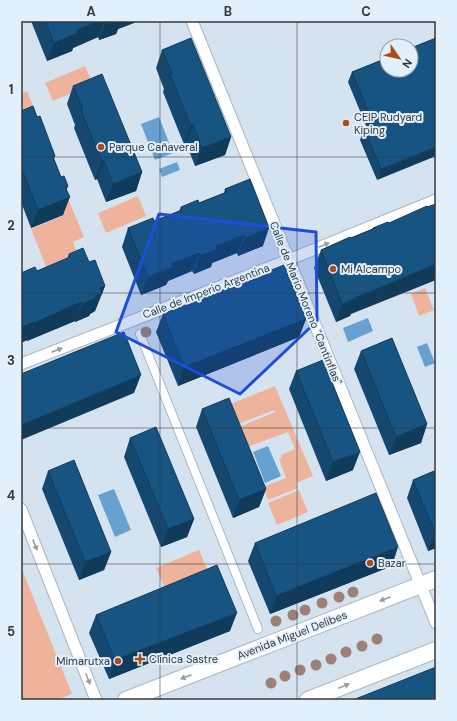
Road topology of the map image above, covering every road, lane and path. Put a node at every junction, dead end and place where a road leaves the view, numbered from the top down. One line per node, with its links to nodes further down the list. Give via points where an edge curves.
1 (192, 21): 3 (street, Calle de Mario Moreno "Cantinflas")
2 (436, 200): 3 (street, Calle de Imperio Argentina, one-way to 2)
3 (288, 260): 5 (street, Calle de Imperio Argentina, one-way to 3); 8 (street, Calle de Mario Moreno "Cantinflas")
4 (140, 334): 10 (street)
5 (21, 364)
6 (21, 509): 12 (street, one-way to 12)
7 (436, 579): 8 (main road, Avenida Miguel Delibes)
8 (421, 585): 9 (street, Calle de Mario Moreno "Cantinflas"); 13 (main road, Avenida Miguel Delibes, one-way to 13)
9 (436, 623)
10 (258, 629)
11 (436, 650): 14 (main road, one-way to 11)
12 (96, 700)
13 (126, 700)
14 (308, 700)

